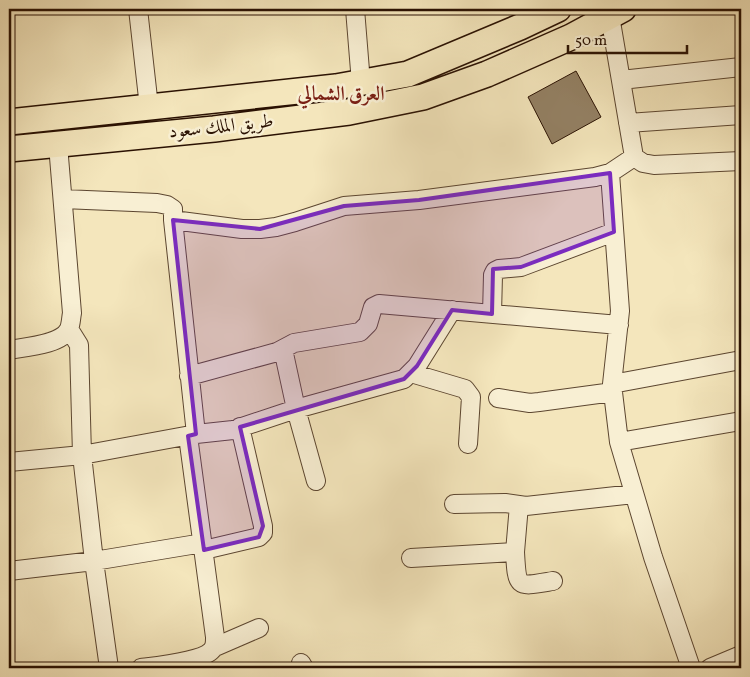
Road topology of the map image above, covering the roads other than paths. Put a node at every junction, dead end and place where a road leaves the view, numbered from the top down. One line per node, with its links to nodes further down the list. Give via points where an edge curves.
1 (138, 9): 8 (street)
2 (355, 9): 7 (street)
3 (558, 9): 7 (highway, طريق الملك سعود, via 408,74)
4 (617, 12): 6 (street); 12 (highway, طريق الملك سعود, via 495,71 423,97 349,112)
5 (741, 67): 6 (street)
6 (620, 80): 11 (street)
7 (361, 83): 8 (highway, طريق الملك سعود)
8 (148, 107): 10 (highway, طريق الملك سعود)
9 (741, 115): 11 (street)
10 (9, 122)
11 (628, 123): 14 (street)
12 (58, 144): 13 (highway, طريق الملك سعود); 17 (street)
13 (9, 150)
14 (634, 157): 15 (street, via 654,165); 16 (street)
15 (741, 161)
16 (610, 173): 18 (street, via 419,200 344,206 260,229); 19 (street)
17 (63, 198): 18 (street, via 167,205 173,209); 23 (street, via 72,313)
18 (173, 220): 28 (street)
19 (614, 232): 21 (street, via 521,267 495,271); 22 (street)
20 (452, 310): 21 (street); 25 (street, via 380,304 373,307 368,324 360,332 294,343); 27 (street)
21 (492, 314): 22 (street)
22 (619, 326): 29 (street)
23 (69, 329): 24 (street, via 62,338); 37 (street, via 77,339 80,353)
24 (9, 350)
25 (283, 350): 28 (street); 31 (street)
26 (741, 360): 29 (street)
27 (411, 373): 31 (street, via 404,379); 36 (street, via 468,392 471,397)
28 (189, 376): 34 (street)
29 (612, 388): 30 (street, via 539,402); 35 (street)
30 (498, 398)
31 (296, 409): 33 (street); 39 (street)
32 (741, 421): 35 (street)
33 (240, 427): 34 (street); 43 (street, via 263,533)
34 (192, 435): 37 (street); 43 (street)
35 (619, 442): 40 (street)
36 (468, 444)
37 (82, 455): 38 (street); 46 (street)
38 (9, 462)
39 (316, 481)
40 (634, 494): 42 (street); 54 (street)
41 (454, 504): 42 (street)
42 (520, 505): 44 (street)
43 (203, 547): 46 (street); 50 (street)
44 (515, 552): 45 (street); 48 (street, via 520,583 526,586)
45 (411, 558)
46 (94, 561): 47 (street); 52 (street)
47 (9, 571)
48 (553, 581)
49 (259, 628): 50 (street)
50 (215, 647): 53 (street, via 209,653 190,659)
51 (741, 655): 55 (street)
52 (109, 668)
53 (140, 668)
54 (692, 668)
55 (710, 668)

